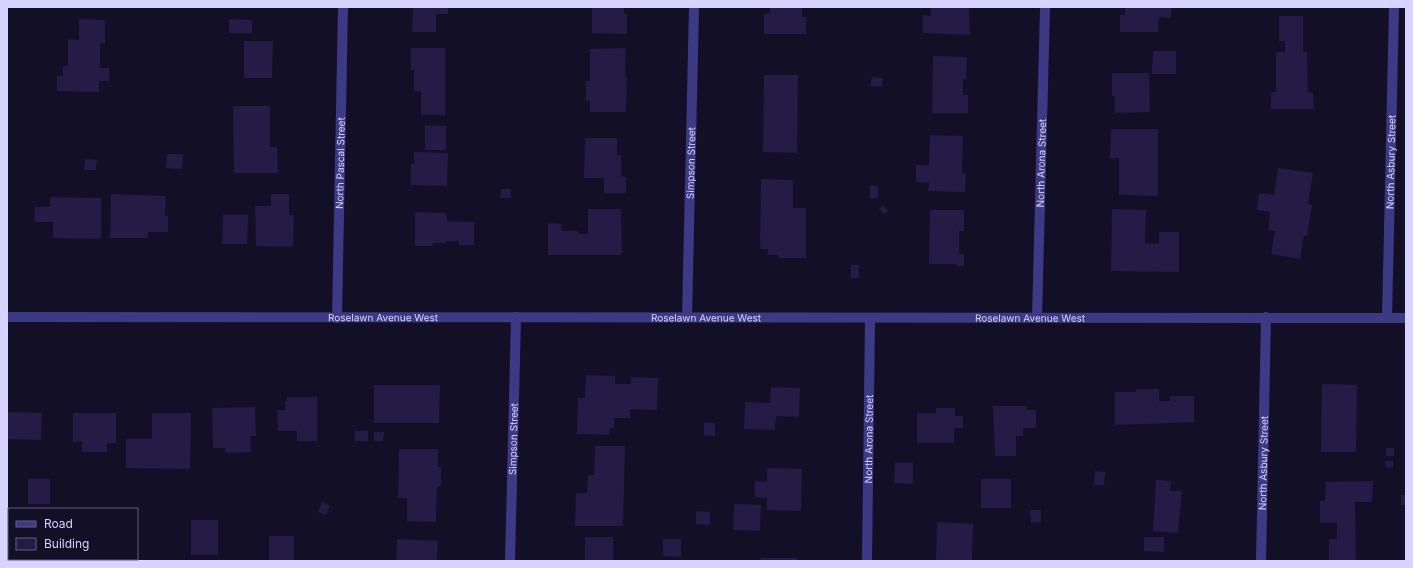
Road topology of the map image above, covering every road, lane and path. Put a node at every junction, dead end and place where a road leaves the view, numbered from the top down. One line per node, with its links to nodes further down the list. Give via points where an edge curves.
1 (343, 7): 7 (street, North Pascal Street)
2 (694, 7): 8 (street, Simpson Street)
3 (1045, 7): 10 (street, North Arona Street)
4 (1394, 7): 12 (street, North Asbury Street)
5 (7, 317): 7 (street, Roselawn Avenue West)
6 (516, 317): 7 (street, Roselawn Avenue West); 8 (street, Roselawn Avenue West); 14 (street, Simpson Street)
7 (337, 318)
8 (687, 318): 9 (street, Roselawn Avenue West)
9 (870, 318): 10 (street, Roselawn Avenue West); 15 (street, North Arona Street)
10 (1037, 318): 11 (street, Roselawn Avenue West)
11 (1266, 318): 12 (street, Roselawn Avenue West); 16 (street, North Asbury Street)
12 (1387, 318): 13 (street, Roselawn Avenue West)
13 (1406, 318)
14 (510, 561)
15 (867, 561)
16 (1261, 561)

